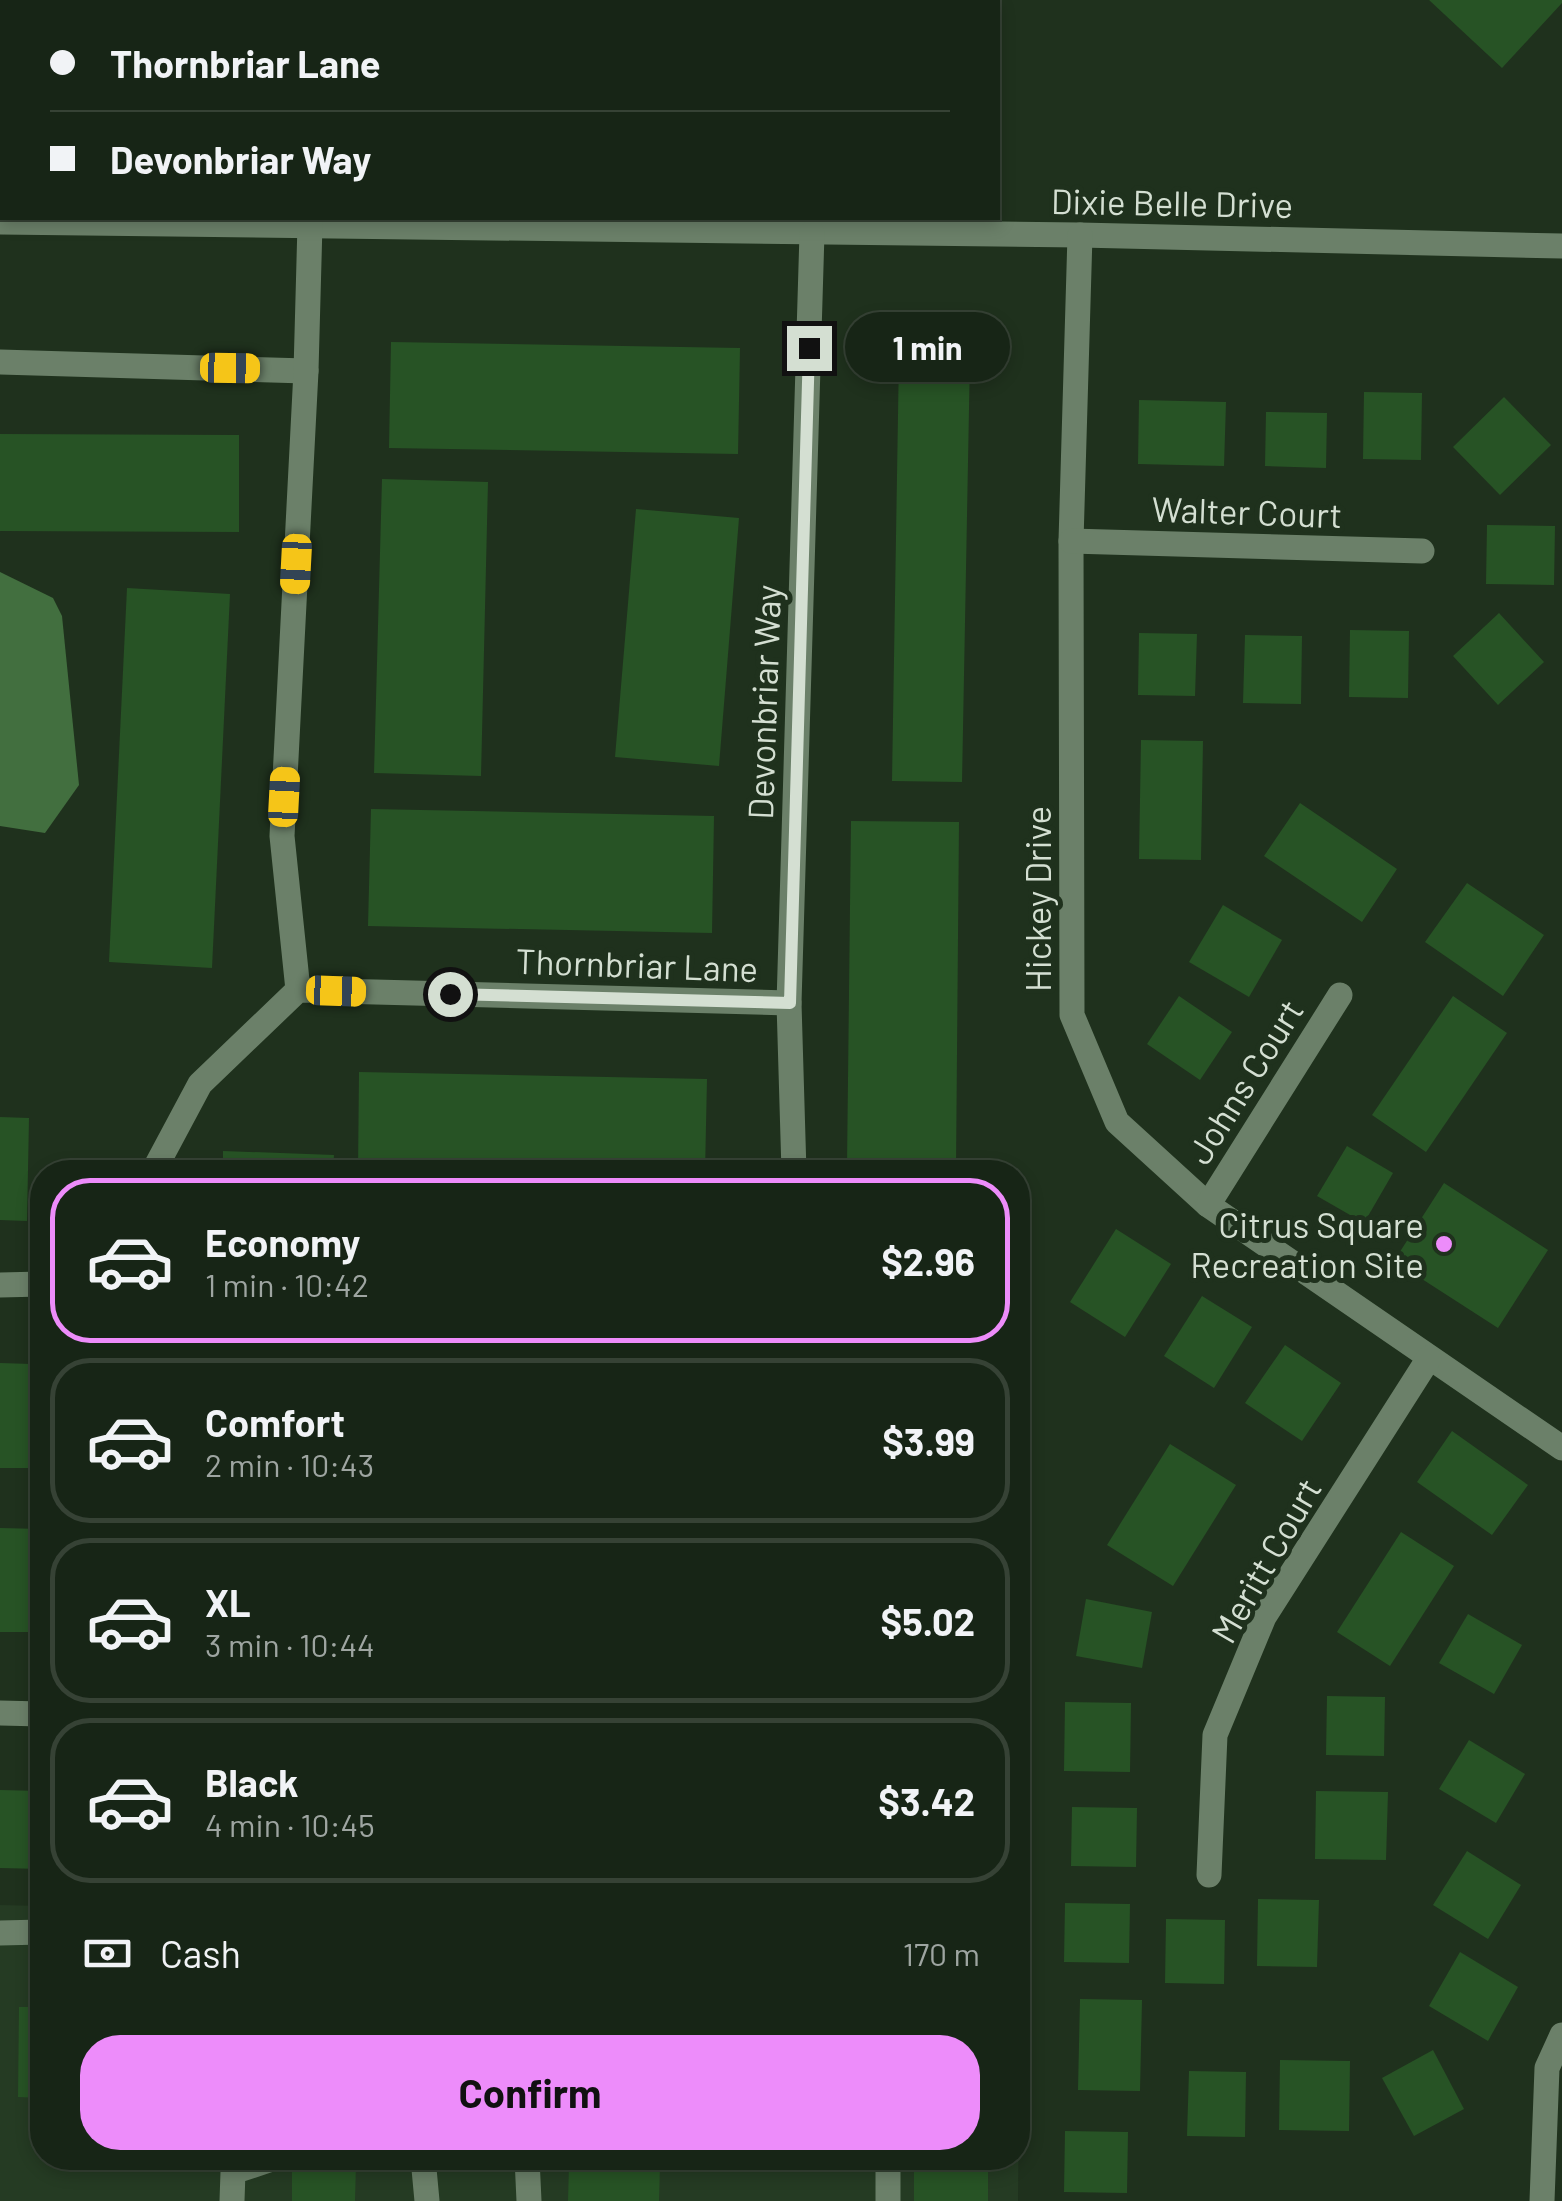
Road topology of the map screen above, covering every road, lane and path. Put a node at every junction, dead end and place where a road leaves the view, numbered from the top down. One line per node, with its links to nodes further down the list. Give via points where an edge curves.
1 (0, 222): 2 (street, Dixie Belle Drive)
2 (310, 224): 3 (street, Dixie Belle Drive); 7 (street)
3 (812, 233): 4 (street, Dixie Belle Drive); 12 (street, Devonbriar Way)
4 (1080, 235): 5 (street, Dixie Belle Drive); 8 (street, Hickey Drive)
5 (1562, 246)
6 (0, 362): 7 (street)
7 (306, 371): 10 (street, via 282,836)
8 (1071, 541): 9 (street, Walter Court); 15 (street, Hickey Drive, via 1072,1015 1117,1122)
9 (1422, 550)
10 (298, 990): 12 (street, Thornbriar Lane); 13 (street, via 200,1084)
11 (1340, 995): 15 (street, Johns Court)
12 (790, 1003): 14 (street, Devonbriar Way)
13 (159, 1160)
14 (794, 1160)
15 (1208, 1205): 18 (street, Hickey Drive)
16 (0, 1284): 17 (street)
17 (30, 1284)
18 (1429, 1358): 19 (street, Hickey Drive); 22 (street, Meritt Court, via 1264,1617 1215,1735)
19 (1562, 1448)
20 (0, 1712): 21 (street)
21 (30, 1713)
22 (1209, 1875)
23 (0, 1932): 24 (street)
24 (30, 1932)
25 (1562, 2035): 34 (street, via 1547,2068)
26 (239, 2170): 30 (street, via 233,2172)
27 (424, 2170): 31 (street)
28 (528, 2170): 32 (street)
29 (888, 2170): 33 (street)
30 (232, 2201)
31 (427, 2201)
32 (529, 2201)
33 (888, 2201)
34 (1542, 2201)

